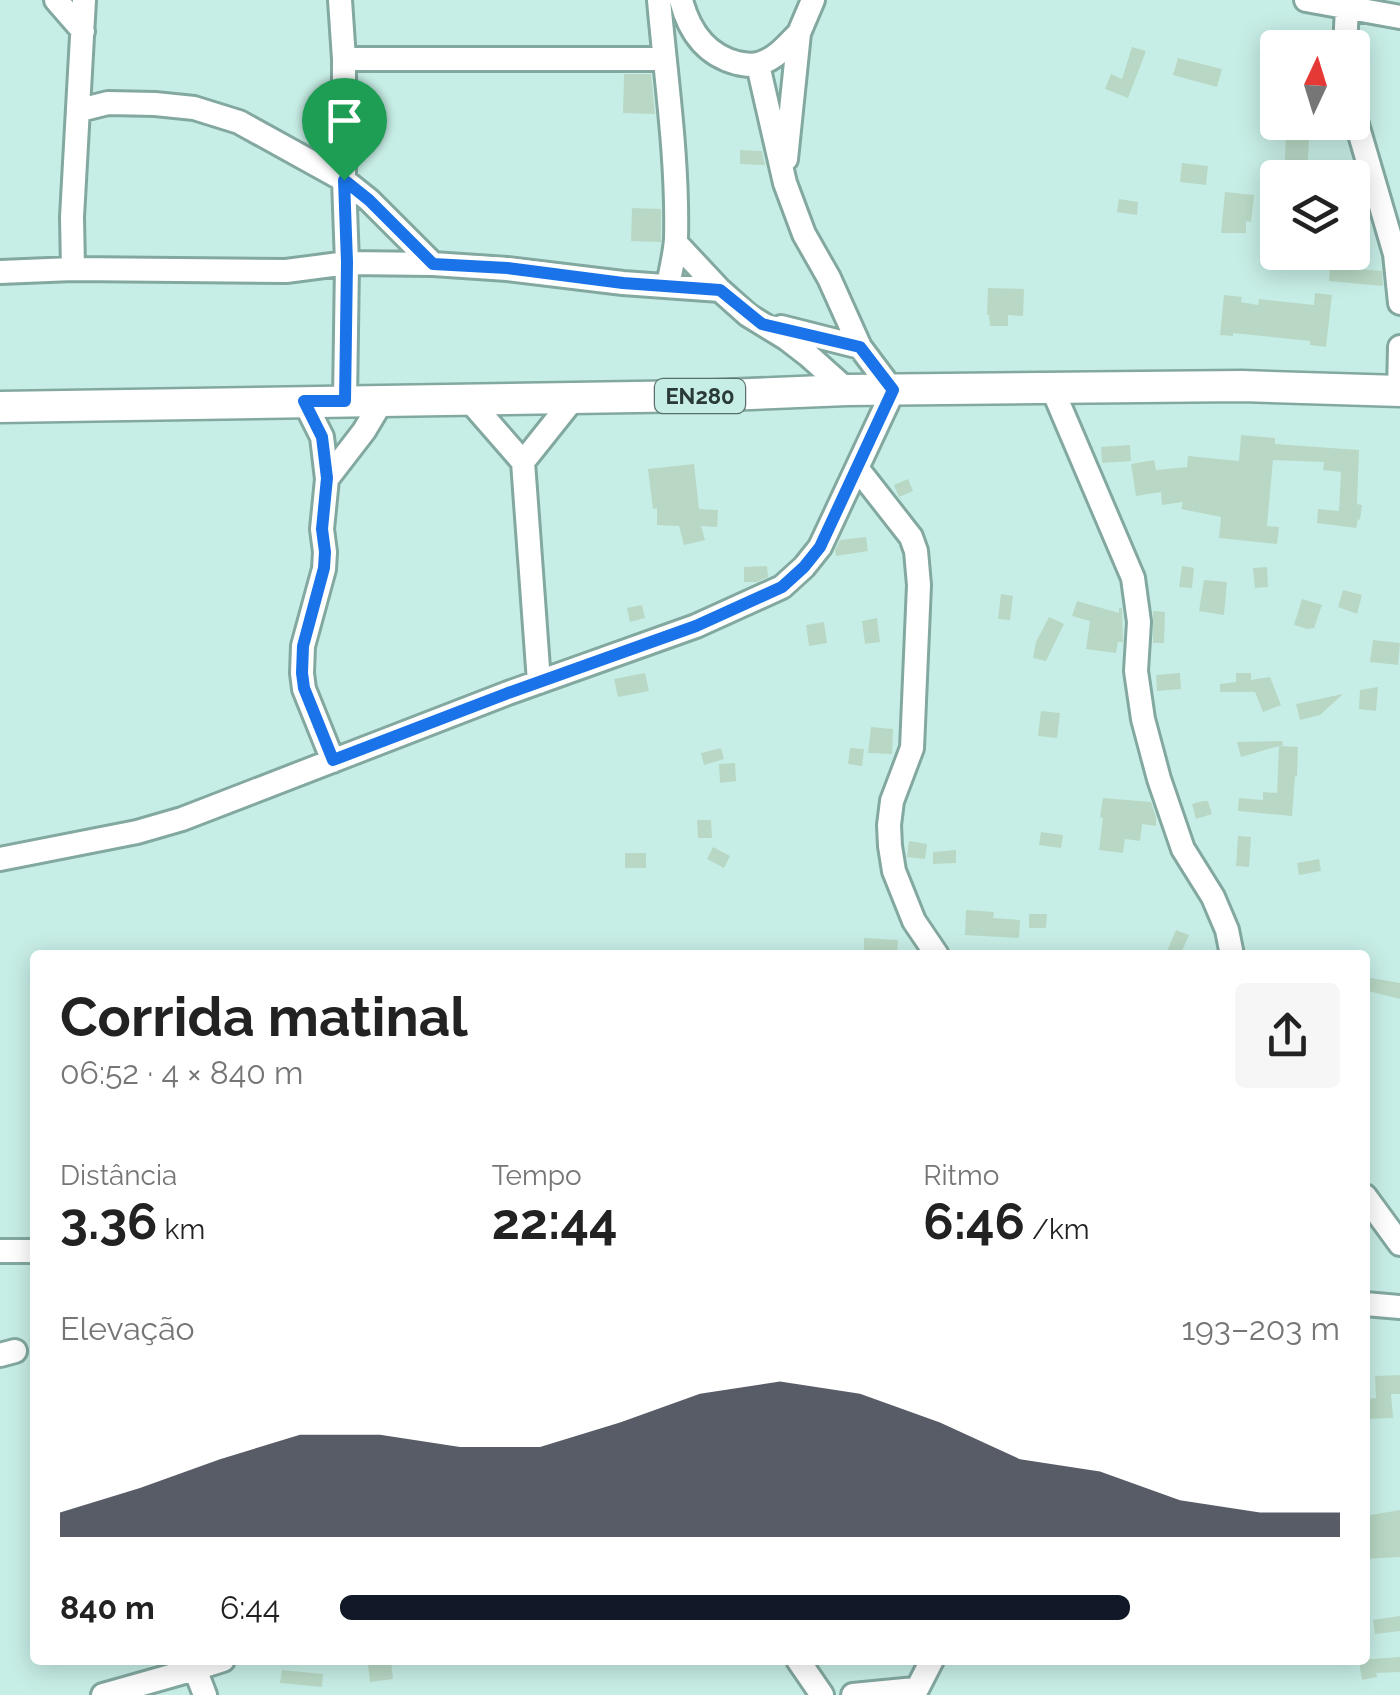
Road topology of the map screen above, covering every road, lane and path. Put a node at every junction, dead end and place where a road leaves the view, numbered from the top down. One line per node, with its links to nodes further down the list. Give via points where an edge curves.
1 (56, 0): 11 (street)
2 (84, 0): 11 (street)
3 (340, 0): 13 (street)
4 (659, 0): 14 (street)
5 (681, 0): 15 (street, via 706,49)
6 (813, 0): 12 (street)
7 (1306, 0): 8 (street)
8 (1347, 7): 9 (street); 10 (street)
9 (1400, 18)
10 (1346, 30)
11 (82, 31): 16 (street)
12 (799, 33): 15 (street); 19 (street)
13 (344, 59): 14 (street); 18 (street)
14 (664, 59): 20 (street)
15 (758, 65): 19 (street)
16 (80, 110): 18 (street, via 122,102 213,112); 23 (street)
17 (1362, 140): 27 (street, via 1395,254)
18 (344, 180): 21 (street); 22 (street)
19 (784, 182): 30 (street)
20 (676, 242): 25 (street); 26 (street)
21 (347, 262): 22 (street); 23 (street, via 286,271); 38 (street)
22 (433, 264): 25 (street)
23 (72, 269): 24 (street)
24 (0, 272)
25 (668, 285): 26 (street)
26 (720, 290): 28 (street)
27 (1400, 303)
28 (762, 324): 30 (street); 32 (street)
29 (1400, 346): 34 (street)
30 (860, 347): 33 (street)
31 (1052, 388): 33 (main road, EN280); 34 (main road, EN280); 48 (street, via 1133,578 1136,671 1147,734 1183,849 1212,898)
32 (847, 390): 33 (main road, EN280); 35 (main road, EN280)
33 (893, 390): 42 (street)
34 (1399, 391)
35 (574, 398): 36 (main road, EN280); 41 (street)
36 (469, 400): 39 (main road, EN280); 41 (street)
37 (304, 401): 38 (main road, EN280); 40 (main road, EN280); 43 (street, via 322,437)
38 (345, 401): 39 (main road, EN280)
39 (382, 402): 43 (street)
40 (0, 407)
41 (523, 462): 44 (street)
42 (857, 468): 44 (street, via 820,547 782,587 696,626); 47 (street, via 916,551 912,748 889,826 894,870 914,922)
43 (327, 478): 45 (street, via 324,568 302,673)
44 (539, 682): 45 (street)
45 (333, 760): 46 (street, via 182,819)
46 (0, 860)
47 (934, 950)
48 (1231, 950)
49 (1370, 1203): 50 (street)
50 (1400, 1244)
51 (0, 1251): 52 (street)
52 (30, 1251)
53 (1370, 1304): 54 (street)
54 (1398, 1305)
55 (209, 1665): 58 (street)
56 (801, 1665): 62 (street)
57 (929, 1665): 59 (street)
58 (195, 1670): 60 (street); 61 (street)
59 (915, 1692): 63 (street)
60 (104, 1695)
61 (204, 1695)
62 (822, 1695)
63 (854, 1695)

